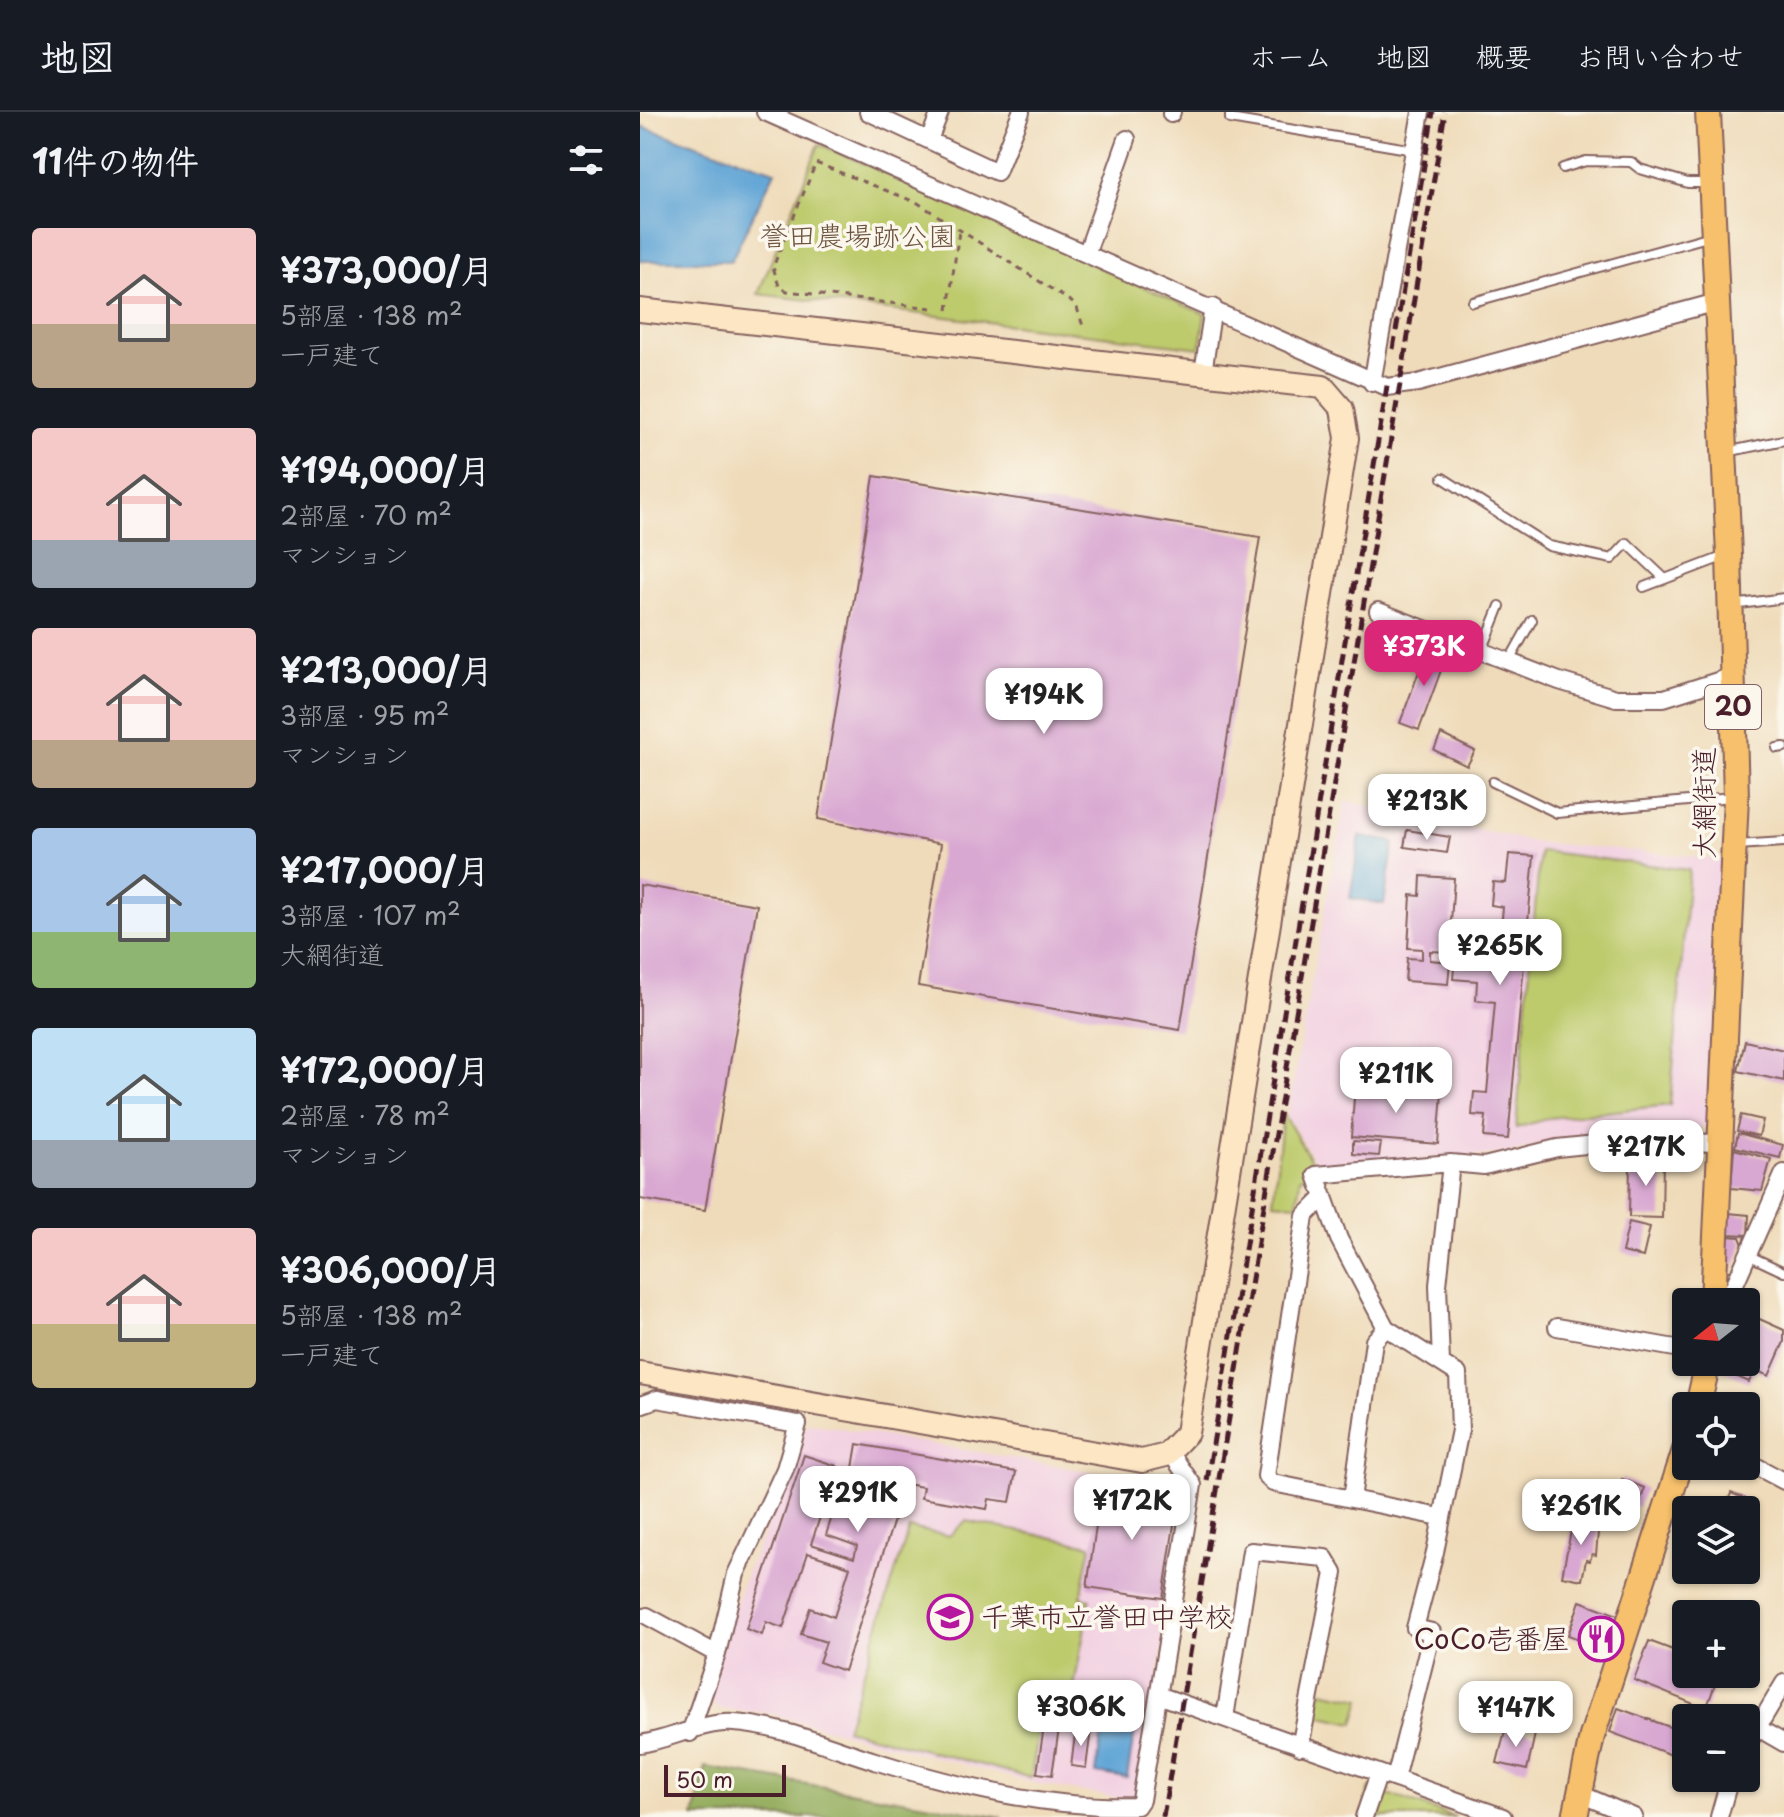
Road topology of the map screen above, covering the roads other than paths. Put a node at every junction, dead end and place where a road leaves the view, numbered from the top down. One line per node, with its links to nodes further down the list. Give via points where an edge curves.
1 (765, 112): 14 (street)
2 (868, 112): 9 (street)
3 (940, 112): 9 (street)
4 (1021, 112): 9 (street, via 997,172)
5 (1230, 112): 10 (lane, via 1230,119)
6 (1421, 112): 10 (street)
7 (1708, 112): 12 (main road, 大網街道 / 20)
8 (1127, 139): 14 (street)
9 (929, 140)
10 (1414, 150): 20 (street)
11 (1563, 168): 12 (lane, via 1586,161 1631,162 1688,183)
12 (1712, 183): 13 (main road, 大網街道 / 20)
13 (1714, 236): 15 (lane); 16 (main road, 大網街道 / 20)
14 (1087, 252): 17 (street)
15 (1473, 302)
16 (1717, 302): 20 (street, via 1418,383); 22 (main road, 大網街道 / 20)
17 (1213, 307): 19 (street); 20 (street)
18 (640, 310): 19 (street)
19 (1203, 373): 53 (street, via 1323,387 1342,409 1347,438 1187,1433)
20 (1372, 383)
21 (1784, 440): 22 (lane)
22 (1723, 452): 24 (main road, 大網街道 / 20)
23 (1443, 478): 25 (lane, via 1549,546 1612,559 1627,543)
24 (1729, 555): 25 (lane); 29 (main road, 大網街道 / 20)
25 (1664, 578): 26 (lane)
26 (1644, 587)
27 (1784, 598): 29 (lane)
28 (1500, 606): 32 (lane)
29 (1730, 606): 34 (main road, 大網街道 / 20)
30 (1378, 611): 32 (street)
31 (1532, 620): 33 (lane)
32 (1482, 651): 33 (street)
33 (1509, 661): 34 (street, via 1616,698 1664,698)
34 (1733, 676): 36 (main road, 大網街道 / 20)
35 (1493, 782): 36 (lane, via 1557,813)
36 (1736, 797): 38 (main road, 大網街道 / 20)
37 (1784, 842): 38 (lane)
38 (1736, 845): 39 (main road, 大網街道 / 20)
39 (1721, 1143): 40 (street, via 1625,1141 1557,1148 1484,1166); 45 (main road, 大網街道 / 20)
40 (1451, 1163): 42 (street, via 1316,1175); 50 (street, via 1438,1285)
41 (1784, 1173): 43 (street)
42 (1324, 1197): 48 (street, via 1339,1239); 57 (street, via 1305,1216 1266,1476 1273,1483)
43 (1750, 1256): 44 (lane); 46 (street)
44 (1784, 1272)
45 (1714, 1288)
46 (1734, 1288)
47 (1557, 1327): 49 (street)
48 (1386, 1328): 50 (street); 57 (street, via 1374,1341)
49 (1672, 1348)
50 (1441, 1363): 58 (street, via 1458,1374 1460,1430)
51 (640, 1373): 53 (street, via 1142,1461)
52 (640, 1405): 60 (street, via 657,1399 798,1424 785,1469 736,1574)
53 (1170, 1452): 62 (street, via 1193,1485)
54 (1760, 1468): 56 (street)
55 (1675, 1480): 72 (main road, via 1592,1736)
56 (1784, 1481)
57 (1352, 1499): 58 (street)
58 (1440, 1517): 70 (street, via 1415,1628 1432,1632)
59 (647, 1616): 60 (street)
60 (717, 1654): 66 (street)
61 (1784, 1683): 64 (street)
62 (1161, 1696): 63 (street); 66 (street, via 1137,1806 1013,1796 733,1723)
63 (1225, 1718): 69 (street); 69 (street, via 1251,1551 1325,1558 1334,1573)
64 (1760, 1725)
65 (1760, 1729): 67 (street)
66 (690, 1733): 68 (street)
67 (1784, 1743)
68 (640, 1744)
69 (1300, 1747): 70 (street)
70 (1387, 1776): 73 (street); 74 (street)
71 (1726, 1792): 76 (street)
72 (1576, 1805): 75 (street)
73 (1364, 1817)
74 (1503, 1817)
75 (1634, 1817)
76 (1719, 1817)

